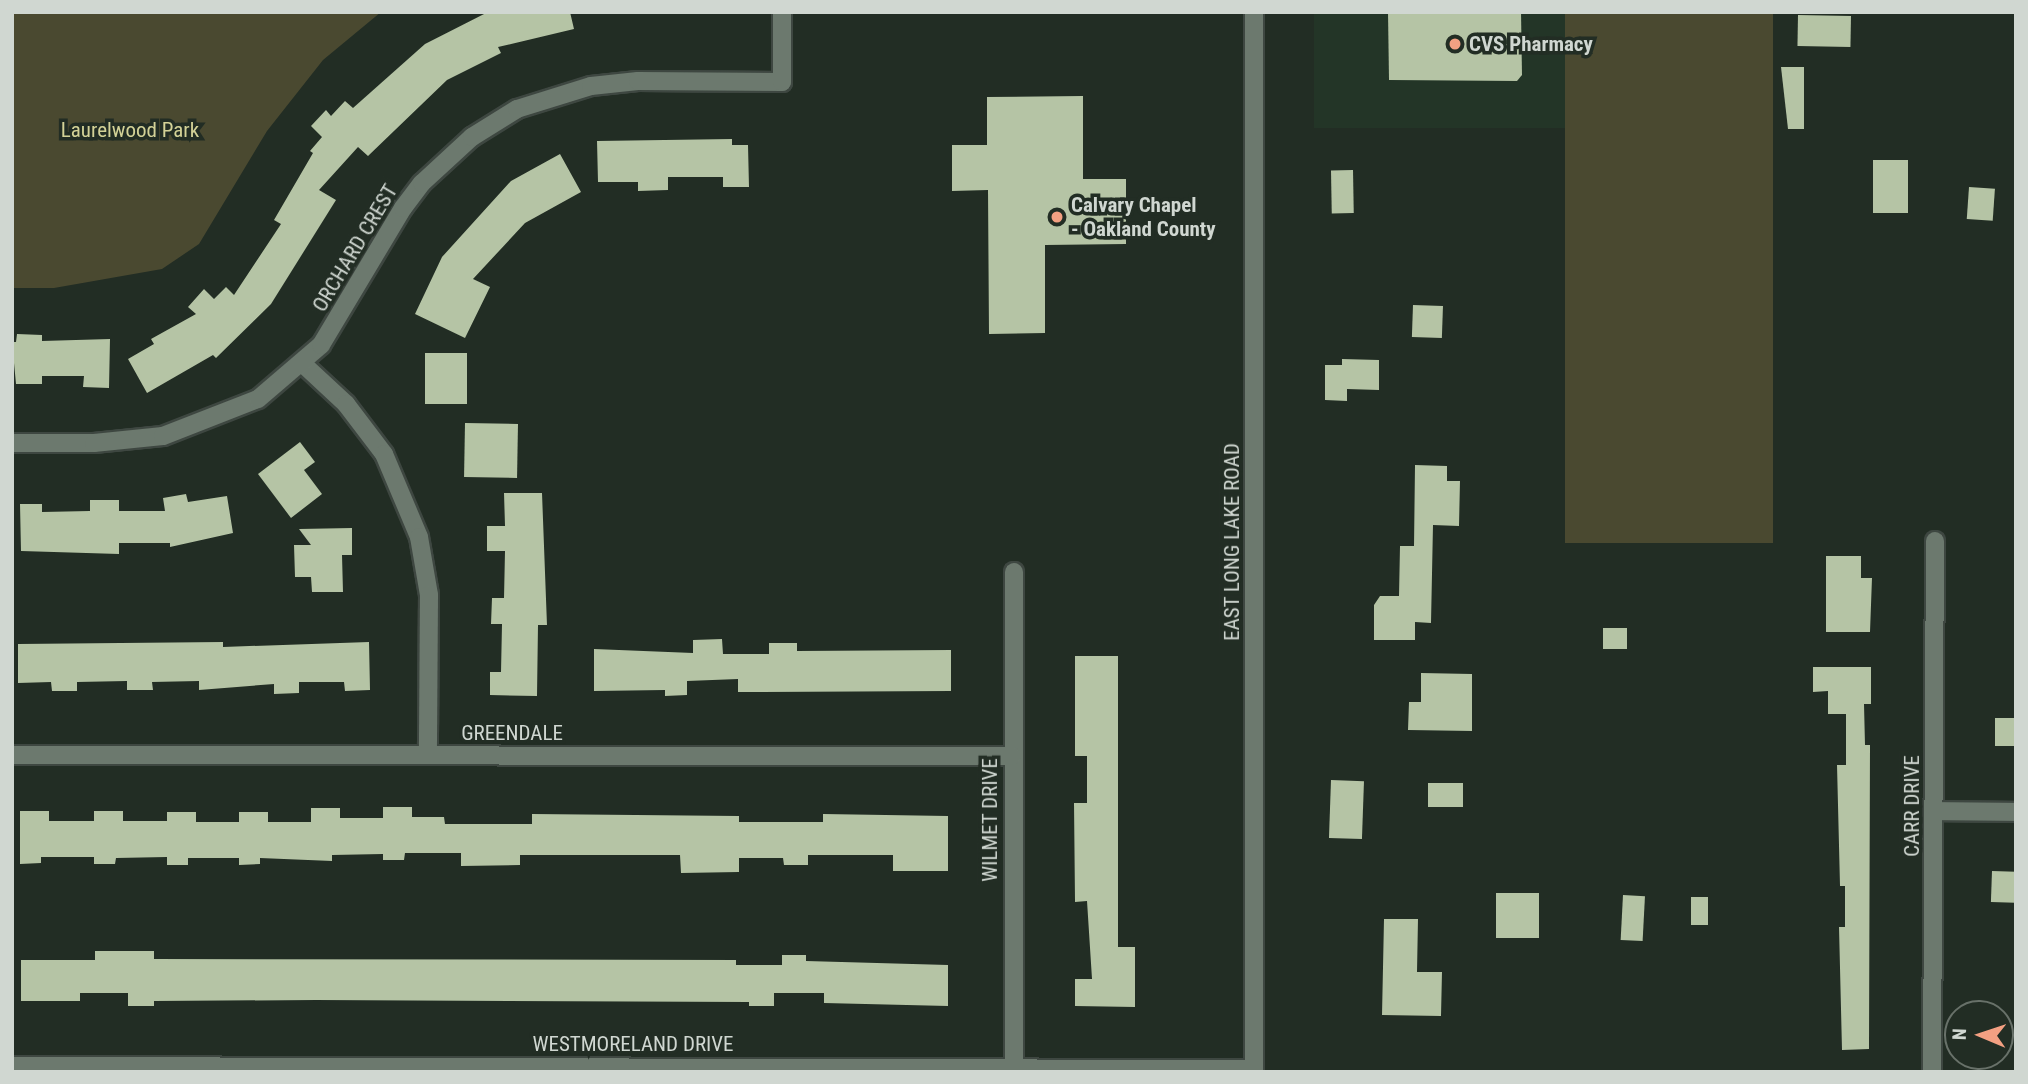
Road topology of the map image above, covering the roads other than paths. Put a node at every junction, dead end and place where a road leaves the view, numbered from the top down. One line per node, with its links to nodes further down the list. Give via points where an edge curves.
1 (782, 12): 3 (street, ORCHARD CREST, via 782,82 610,82 552,95 472,137 422,183 387,232 343,316)
2 (1254, 12): 14 (street, EAST LONG LAKE ROAD)
3 (303, 363): 4 (street, ORCHARD CREST, via 258,399 163,436 94,443); 8 (street, via 346,404 384,454 419,537 429,595)
4 (12, 443)
5 (1935, 541): 10 (street, CARR DRIVE)
6 (1014, 572): 9 (street, WILMET DRIVE)
7 (12, 755): 8 (street, GREENDALE)
8 (428, 755): 9 (street, GREENDALE)
9 (1012, 756): 13 (street, WILMET DRIVE)
10 (1935, 811): 11 (street); 15 (street, CARR DRIVE)
11 (2016, 812)
12 (12, 1066): 13 (street, WESTMORELAND DRIVE)
13 (1014, 1068): 14 (street, WESTMORELAND DRIVE)
14 (1254, 1070)
15 (1932, 1072)

